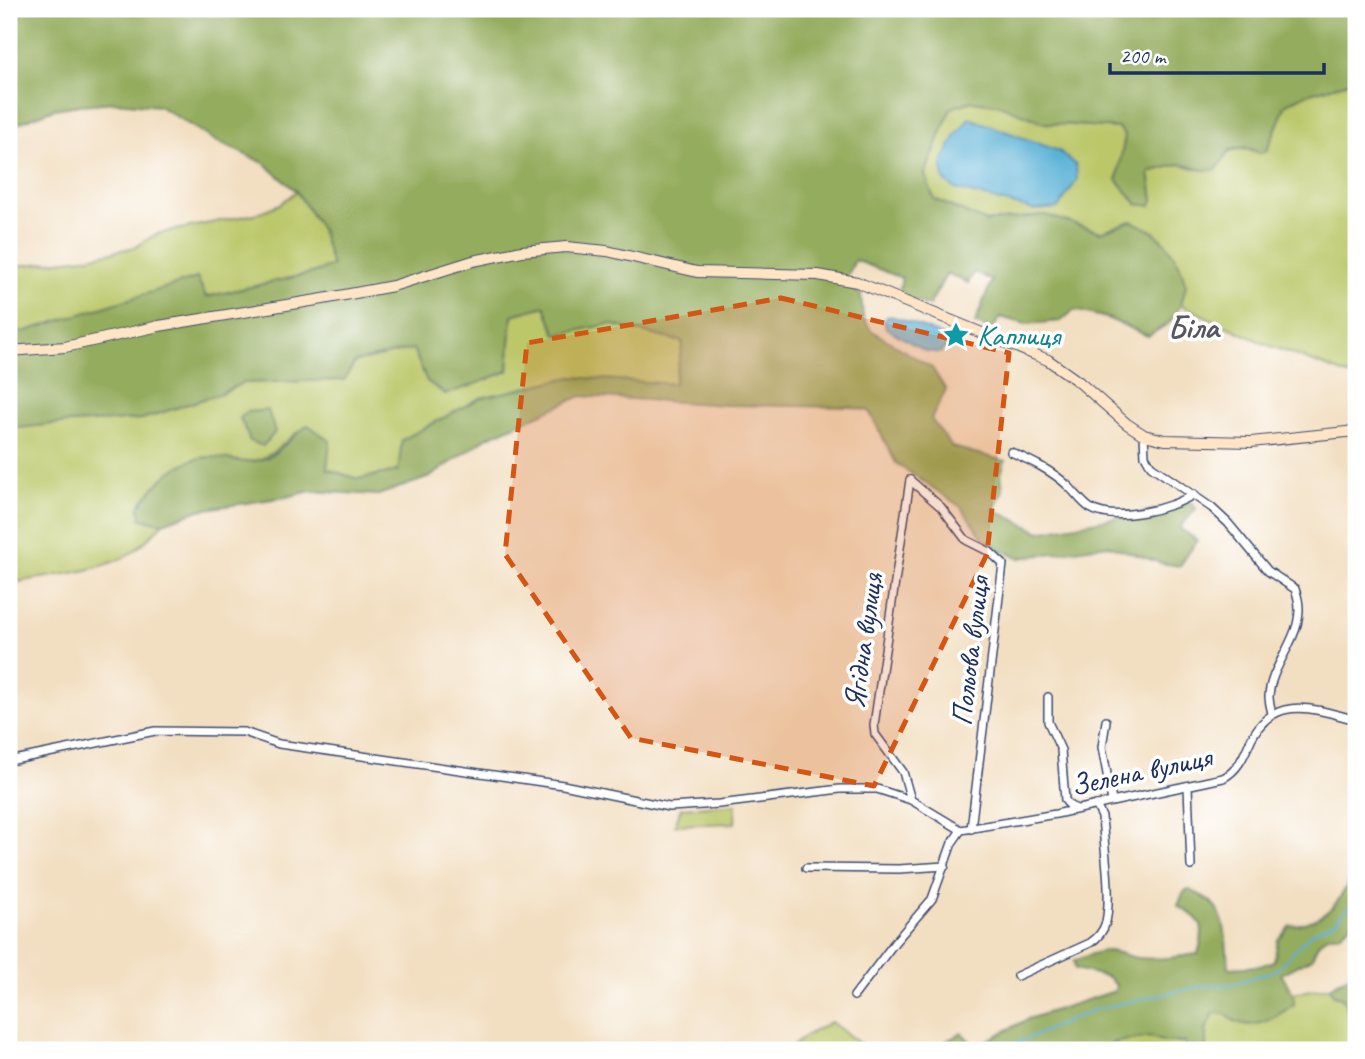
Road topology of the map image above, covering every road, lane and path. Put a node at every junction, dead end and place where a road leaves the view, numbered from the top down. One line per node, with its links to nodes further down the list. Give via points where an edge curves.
1 (9, 351): 3 (main road, via 65,347 393,286 473,261 566,247 607,251 697,272 818,275 857,282 1048,360)
2 (1356, 431): 3 (main road, via 1251,442 1165,440)
3 (1144, 435): 6 (street, via 1145,456 1151,466)
4 (1011, 452): 6 (street, via 1064,482 1090,508 1112,515 1173,504)
5 (909, 480): 13 (street, Ягідна вулиця, via 874,724 903,772); 17 (street, Польова вулиця, via 941,507 966,540 1003,564)
6 (1194, 494): 8 (street, via 1297,596 1296,626 1269,695)
7 (1048, 697): 16 (street, via 1048,722 1061,750 1065,800)
8 (1272, 714): 9 (street, via 1294,708); 12 (street, Зелена вулиця, via 1252,736 1230,775)
9 (1356, 720)
10 (1106, 721): 14 (street, via 1102,747)
11 (9, 761): 13 (street, via 155,731 244,732 279,744 563,785 669,807 840,789 877,789)
12 (1188, 786): 14 (street, Зелена вулиця); 20 (street)
13 (911, 800): 18 (street)
14 (1112, 801): 15 (street, Зелена вулиця)
15 (1096, 805): 16 (street, Зелена вулиця); 22 (street, via 1103,829 1107,904 1103,930 1090,943)
16 (1077, 808): 17 (street, Зелена вулиця)
17 (971, 829): 18 (street, Зелена вулиця)
18 (961, 830): 19 (street)
19 (945, 866): 21 (street); 23 (street, via 932,899)
20 (1191, 866)
21 (806, 868)
22 (1017, 976)
23 (854, 996)

